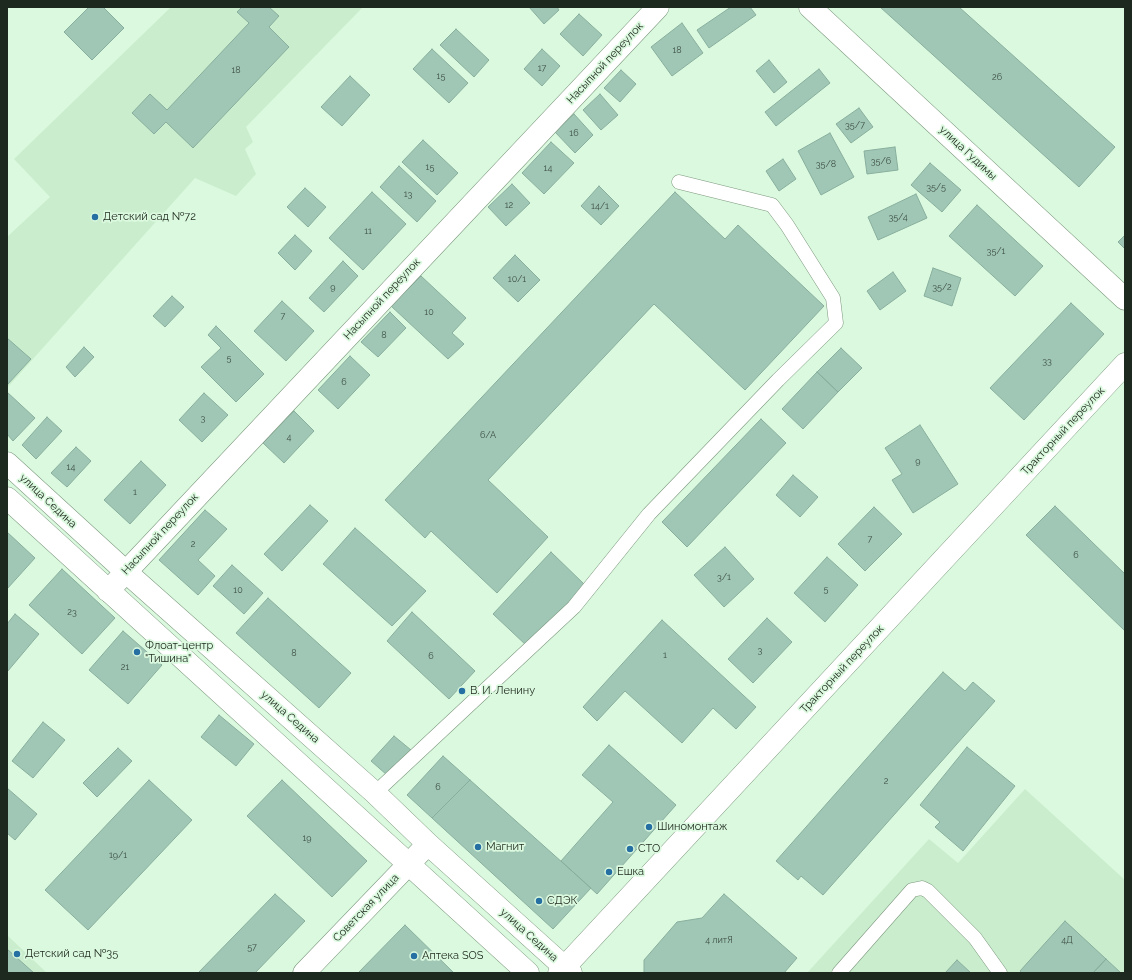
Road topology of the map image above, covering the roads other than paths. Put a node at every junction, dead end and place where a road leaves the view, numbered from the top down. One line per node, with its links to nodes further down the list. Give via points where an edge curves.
1 (658, 7): 8 (street, Насыпной переулок)
2 (810, 7): 4 (street, улица Гудимы)
3 (679, 182): 10 (lane, via 772,205 834,298 836,323 649,514 574,607)
4 (1125, 299)
5 (1125, 364): 13 (street, Тракторный переулок)
6 (7, 463): 8 (street, улица Седина)
7 (7, 498): 9 (street)
8 (125, 571): 9 (street, Насыпной переулок); 10 (street, улица Седина)
9 (108, 591): 12 (street)
10 (375, 793): 11 (street, улица Седина)
11 (428, 844): 12 (street, Советская улица); 13 (street, улица Седина)
12 (410, 864): 14 (street, Советская улица); 15 (street)
13 (565, 971)
14 (304, 973)
15 (528, 973)
16 (839, 973): 17 (lane, via 912,890 922,888 975,938)
17 (1000, 973)

